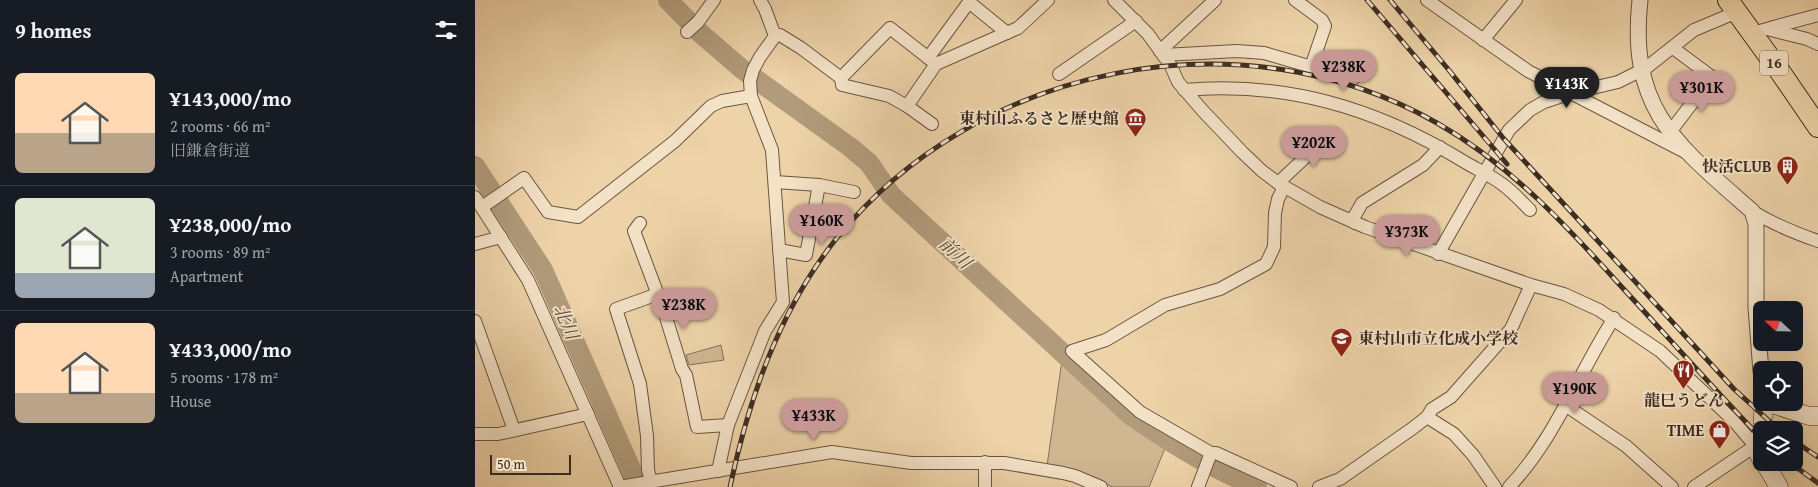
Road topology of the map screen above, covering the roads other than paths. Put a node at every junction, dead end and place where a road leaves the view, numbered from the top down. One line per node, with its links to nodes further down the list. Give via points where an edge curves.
1 (714, 0): 14 (street)
2 (760, 0): 16 (street)
3 (1048, 0): 15 (street, via 1018,28)
4 (1114, 0): 12 (street)
5 (1215, 0): 20 (street)
6 (1295, 0): 22 (street, via 1322,20 1325,26)
7 (1516, 0): 17 (street)
8 (1640, 0): 23 (street, via 1637,24)
9 (1431, 1): 17 (street)
10 (1732, 6): 13 (main road, 16); 19 (street)
11 (1818, 15): 13 (street)
12 (1137, 21): 20 (street); 24 (street)
13 (1760, 31): 18 (street); 32 (main road, 16)
14 (687, 32)
15 (1007, 33): 21 (street); 21 (street, via 969,2)
16 (775, 36): 25 (street, via 780,35 801,48); 29 (street, via 751,76)
17 (1483, 40): 28 (street, via 1528,71)
18 (1818, 44)
19 (1673, 48): 23 (street); 33 (street, via 1712,77)
20 (1162, 53): 22 (street, via 1264,53); 27 (street)
21 (932, 61): 25 (street, via 890,28); 30 (street)
22 (1311, 67): 26 (street)
23 (1641, 71): 28 (street, via 1618,82); 33 (street, via 1649,98)
24 (1059, 74)
25 (841, 78): 30 (street, via 842,85 889,96)
26 (1353, 79)
27 (1184, 90): 35 (street, via 1218,87 1259,89 1311,98 1381,119); 40 (street, via 1262,172)
28 (1571, 93): 36 (street); 37 (street, via 1543,102 1515,123)
29 (751, 96): 38 (street, via 772,150); 42 (street, via 711,106 675,141 578,217 548,212 524,178)
30 (907, 106): 31 (street)
31 (932, 124)
32 (1818, 126)
33 (1669, 132): 36 (street)
34 (1334, 134): 40 (street, via 1313,150)
35 (1440, 147): 37 (street); 46 (street, via 1423,165 1362,203 1354,216)
36 (1689, 153): 44 (street)
37 (1484, 174): 43 (street, via 1502,183); 51 (street)
38 (775, 182): 39 (street); 50 (street)
39 (819, 185): 41 (street); 50 (street, via 806,255)
40 (1281, 185): 46 (street); 67 (street, via 1275,212 1274,247 1266,264 1220,289 1165,305 1106,340 1072,351 1140,412)
41 (853, 192)
42 (482, 202): 47 (street)
43 (1530, 210)
44 (1752, 211): 48 (street, via 1765,220); 56 (street, via 1756,224 1755,307)
45 (640, 223): 53 (street, via 634,231)
46 (1355, 223): 51 (street)
47 (501, 237): 49 (street); 59 (street, via 529,280)
48 (1818, 241)
49 (475, 244)
50 (779, 250): 62 (street, via 783,302 765,331)
51 (1438, 254): 52 (street)
52 (1531, 285): 54 (street, via 1564,294); 61 (street, via 1511,329 1451,397 1432,409)
53 (658, 294): 62 (street, via 686,375 697,427); 71 (street, via 616,309 640,384 647,436)
54 (1614, 318): 57 (street); 65 (street, via 1667,357)
55 (475, 321): 63 (street)
56 (1760, 361)
57 (1565, 405): 79 (street, via 1531,461); 80 (street, via 1626,446)
58 (1793, 411): 60 (main road)
59 (589, 414): 63 (street); 72 (street)
60 (1818, 416)
61 (1427, 417): 77 (street, via 1340,479); 78 (street, via 1454,434)
62 (728, 425): 69 (street)
63 (514, 430): 64 (street)
64 (475, 434)
65 (1753, 440)
66 (1753, 450): 81 (street)
67 (1211, 453): 75 (street); 76 (street)
68 (985, 462): 69 (street, via 911,463 832,452); 73 (street); 74 (street, via 1063,473)
69 (718, 471): 71 (street)
70 (1769, 471): 82 (main road)
71 (648, 482): 72 (street)
72 (623, 486)
73 (985, 487)
74 (1101, 487)
75 (1198, 487)
76 (1291, 487)
77 (1319, 487)
78 (1495, 487)
79 (1509, 487)
80 (1672, 487)
81 (1694, 487)
82 (1779, 487)

